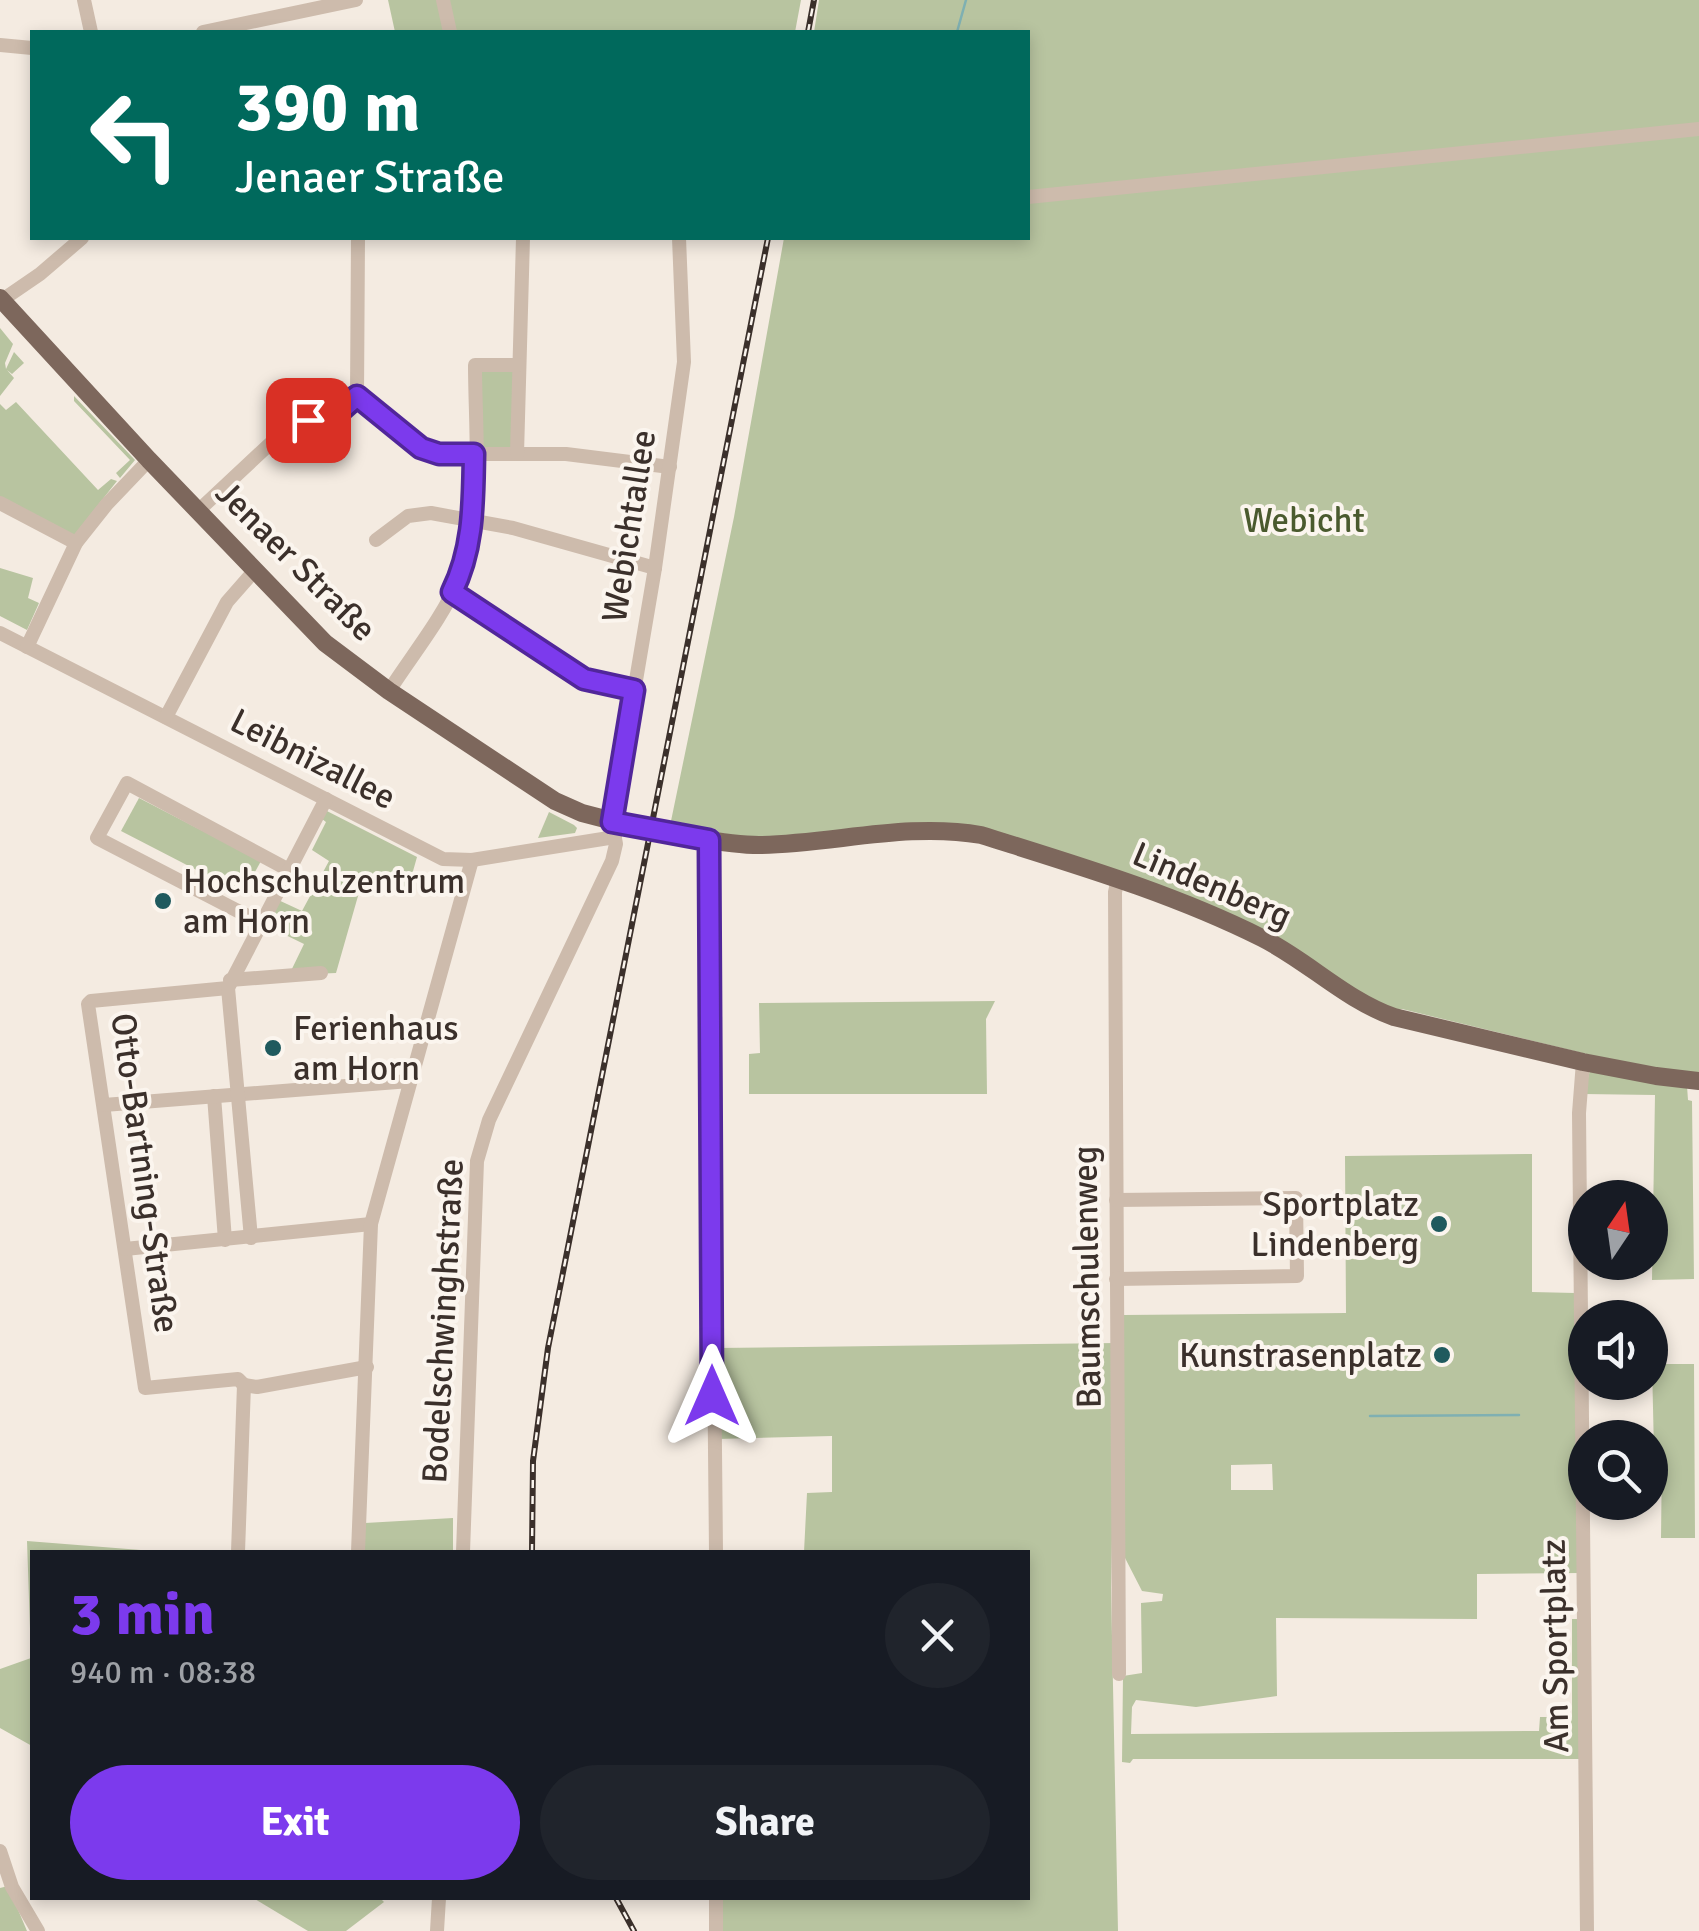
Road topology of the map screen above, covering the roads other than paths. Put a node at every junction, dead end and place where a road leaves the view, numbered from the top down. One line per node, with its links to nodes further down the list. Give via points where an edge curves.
1 (85, 0): 4 (street)
2 (356, 0): 5 (street)
3 (443, 0): 6 (street)
4 (91, 30)
5 (213, 30)
6 (450, 30)
7 (0, 45): 8 (street)
8 (30, 48)
9 (1699, 129): 10 (street)
10 (1030, 197)
11 (80, 240): 15 (street)
12 (358, 240): 17 (street)
13 (523, 240): 16 (street)
14 (678, 240): 21 (street, Webichtallee, via 684,362)
15 (1, 299): 20 (main road, Jenaer Straße)
16 (519, 365): 18 (street, via 474,365); 19 (street)
17 (357, 396): 18 (street, via 421,448); 23 (street, via 332,418 288,427)
18 (474, 454): 19 (street); 24 (street)
19 (517, 454): 21 (street)
20 (149, 460): 23 (main road, Jenaer Straße); 26 (street)
21 (670, 467): 27 (street, Webichtallee)
22 (0, 503): 26 (street)
23 (198, 511): 28 (main road, Jenaer Straße)
24 (473, 522): 25 (street, via 416,514); 27 (street); 29 (street)
25 (376, 540)
26 (76, 543): 31 (street)
27 (655, 568): 32 (street, Webichtallee)
28 (255, 570): 33 (main road, Jenaer Straße, via 325,643); 34 (street, via 227,602)
29 (452, 592): 32 (street, via 584,679); 33 (street)
30 (0, 634): 31 (street, Leibnizallee)
31 (27, 647): 34 (street, Leibnizallee)
32 (634, 690): 36 (street, Webichtallee)
33 (389, 691): 36 (main road, Jenaer Straße, via 554,801)
34 (166, 717): 35 (street, Leibnizallee)
35 (326, 799): 38 (street, Leibnizallee, via 443,859); 39 (street)
36 (614, 829): 37 (main road, Jenaer Straße, bridge); 38 (street, Leibnizallee); 60 (street, Bodelschwinghstraße, via 610,868 478,1154)
37 (709, 840): 40 (main road, Lindenberg, via 761,845 956,831); 61 (street)
38 (472, 860): 45 (street)
39 (289, 870): 41 (street); 41 (street, via 127,783 97,838)
40 (1118, 879): 44 (main road, Lindenberg, via 1268,940 1364,1005); 50 (street, Baumschulenweg)
41 (261, 923): 43 (street)
42 (320, 973): 43 (street)
43 (229, 984): 47 (street); 49 (street, Otto-Bartning-Straße, via 90,1001)
44 (1583, 1062): 46 (main road, Lindenberg); 69 (street, Am Sportplatz)
45 (410, 1081): 47 (street); 51 (street)
46 (1699, 1081)
47 (238, 1094): 48 (street); 52 (street)
48 (214, 1096): 49 (street); 53 (street)
49 (104, 1105): 54 (street, Otto-Bartning-Straße)
50 (1116, 1200): 55 (street, Baumschulenweg); 55 (street, via 1296,1198 1298,1276)
51 (371, 1224): 52 (street); 56 (street)
52 (251, 1238): 53 (street)
53 (225, 1240): 54 (street)
54 (124, 1249): 57 (street, Otto-Bartning-Straße, via 145,1388 238,1378)
55 (1116, 1279): 62 (street, Baumschulenweg)
56 (366, 1367): 57 (street, Otto-Bartning-Straße); 59 (street)
57 (250, 1386): 58 (street)
58 (238, 1550)
59 (358, 1550)
60 (463, 1550)
61 (716, 1550)
62 (1119, 1674)
63 (0, 1851): 66 (street)
64 (440, 1900): 67 (street)
65 (716, 1900): 68 (street)
66 (38, 1931)
67 (437, 1931)
68 (716, 1931)
69 (1588, 1931)

